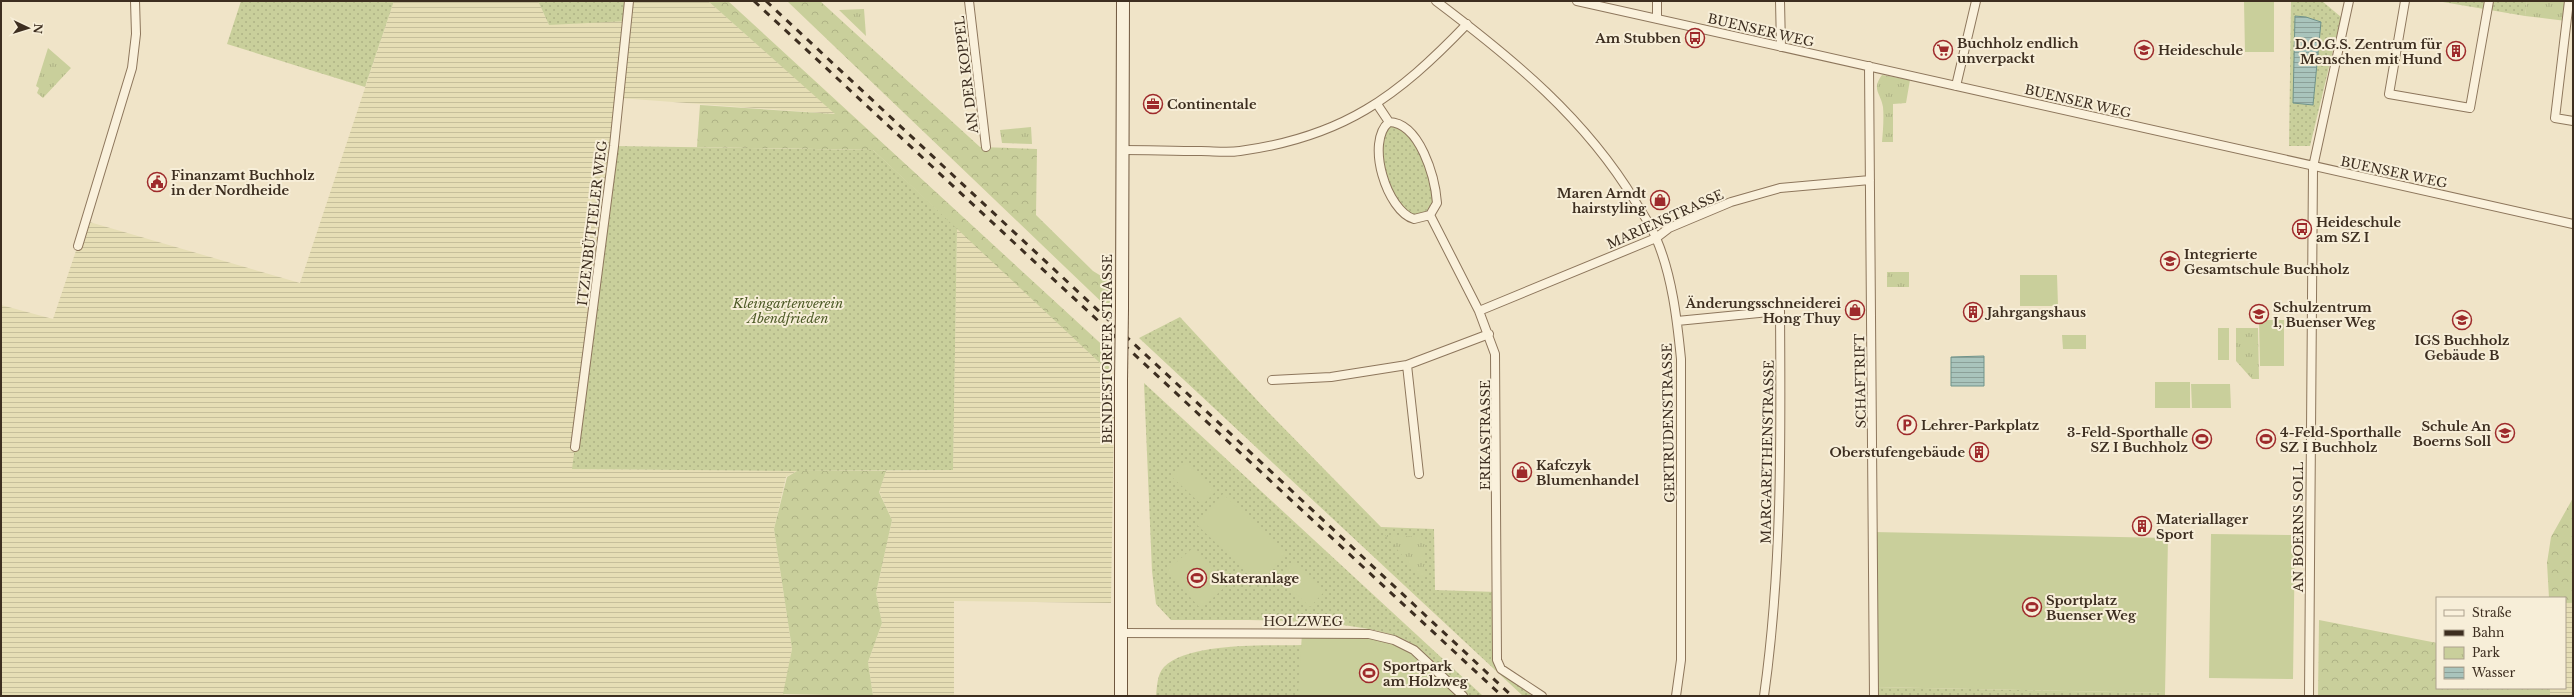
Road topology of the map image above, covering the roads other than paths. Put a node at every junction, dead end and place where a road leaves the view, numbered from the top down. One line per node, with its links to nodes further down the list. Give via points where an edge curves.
1 (135, 1): 29 (street, via 136,34 132,68)
2 (629, 1): 35 (street, ITZENBÜTTELER WEG, via 614,146)
3 (969, 1): 22 (street, AN DER KOPPEL)
4 (1123, 1): 23 (street, BENDESTORFER STRASSE)
5 (1436, 1): 15 (street, GERTRUDENSTRASSE)
6 (1577, 1): 14 (street, BUENSER WEG)
7 (1657, 1): 14 (street)
8 (1780, 1): 16 (street)
9 (1976, 1): 18 (street)
10 (2349, 1): 24 (street, AN BOERNS SOLL)
11 (2405, 1): 12 (street, via 2389,94 2470,108)
12 (2489, 1)
13 (2569, 1): 20 (street, via 2555,118)
14 (1657, 19): 16 (street, BUENSER WEG)
15 (1467, 24): 19 (street, via 1428,65); 28 (street, GERTRUDENSTRASSE, via 1534,79 1585,131 1622,181)
16 (1780, 47): 17 (street, BUENSER WEG)
17 (1869, 66): 18 (street, BUENSER WEG); 25 (street, SCHAFTRIFT)
18 (1956, 86): 24 (street, BUENSER WEG)
19 (1377, 104): 21 (street); 23 (street, via 1340,125 1296,141 1239,152)
20 (2573, 121)
21 (1389, 122): 26 (street, via 1408,128 1428,165 1437,203); 26 (street, via 1379,136 1379,154 1394,204 1401,213 1414,219)
22 (986, 147)
23 (1122, 150): 37 (street, BENDESTORFER STRASSE, bridge)
24 (2313, 166): 27 (street, BUENSER WEG); 44 (street, AN BOERNS SOLL)
25 (1870, 180): 28 (street, MARIENSTRASSE, via 1780,188 1731,202 1668,228); 43 (street, SCHAFTRIFT)
26 (1430, 215): 30 (street, ERIKASTRASSE)
27 (2573, 224)
28 (1656, 238): 30 (street, MARIENSTRASSE); 31 (street, GERTRUDENSTRASSE)
29 (78, 246)
30 (1479, 311): 32 (street, ERIKASTRASSE)
31 (1677, 321): 41 (street, GERTRUDENSTRASSE, via 1681,359 1681,660); 42 (street, MARGARETHENSTRASSE, via 1780,311 1781,489 1772,638)
32 (1489, 334): 33 (street); 40 (street, ERIKASTRASSE, via 1495,354 1497,375 1497,660 1501,669)
33 (1407, 365): 34 (street, via 1331,377); 36 (street)
34 (1272, 380)
35 (575, 447)
36 (1419, 474)
37 (1122, 633): 38 (street, BENDESTORFER STRASSE); 39 (street, HOLZWEG, via 1369,634 1394,640 1414,650)
38 (1122, 696)
39 (1462, 696)
40 (1542, 696)
41 (1676, 696)
42 (1764, 696)
43 (1874, 696)
44 (2309, 696)

